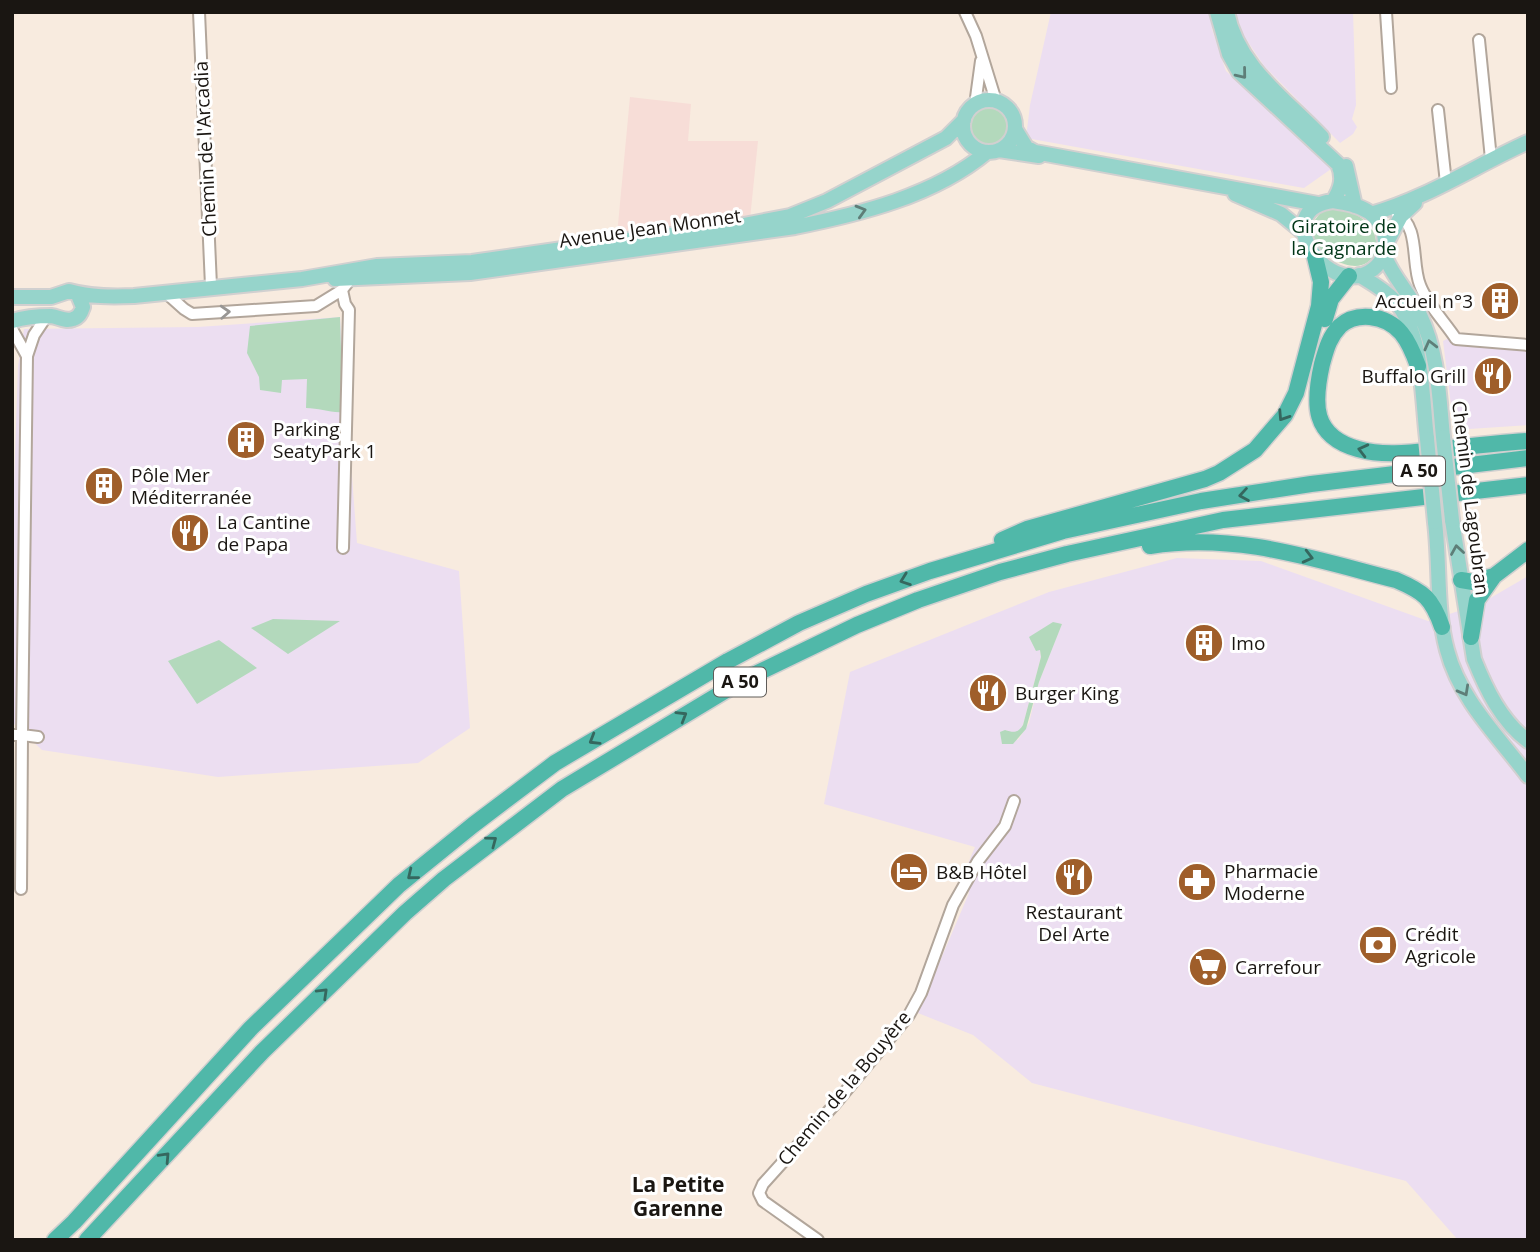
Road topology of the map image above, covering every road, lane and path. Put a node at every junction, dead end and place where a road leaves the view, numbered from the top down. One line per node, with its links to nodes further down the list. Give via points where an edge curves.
1 (199, 12): 34 (street, Chemin de l'Arcadia)
2 (965, 12): 7 (street)
3 (1217, 12): 21 (main road, one-way to 21, via 1239,72 1338,164 1340,188)
4 (1227, 12): 22 (main road, via 1254,70 1346,166)
5 (1386, 12): 8 (street)
6 (1479, 40): 17 (street)
7 (982, 58): 9 (street); 10 (street)
8 (1391, 88)
9 (996, 102): 10 (main road); 13 (main road, via 1009,110)
10 (975, 105): 12 (main road)
11 (1438, 110): 18 (street)
12 (964, 120): 15 (main road, via 968,141 976,149); 30 (main road, Avenue Jean Monnet, via 946,138 790,216 472,262)
13 (1015, 129): 15 (main road, via 1010,142); 16 (main road, via 1026,147)
14 (1528, 142): 17 (main road)
15 (993, 151): 16 (main road); 33 (main road, Avenue Jean Monnet, one-way to 15, via 470,273 835,219 895,201)
16 (1052, 156): 19 (main road)
17 (1491, 159): 18 (main road)
18 (1446, 183): 20 (main road)
19 (1214, 186): 21 (main road); 26 (main road, via 1281,214)
20 (1423, 196): 23 (main road); 24 (main road)
21 (1325, 202): 22 (main road); 26 (main road, via 1311,209)
22 (1355, 206): 23 (main road)
23 (1377, 212): 24 (street); 28 (main road)
24 (1401, 216): 25 (main road); 27 (street)
25 (1393, 229): 27 (street); 28 (main road)
26 (1304, 233): 29 (main road)
27 (1412, 236): 45 (street, via 1420,285 1457,339)
28 (1385, 249): 31 (main road, via 1372,270); 58 (main road, Chemin de Lagoubran, one-way to 28, bridge, via 1429,339 1418,311 1392,272)
29 (1315, 257): 31 (main road, via 1338,272); 55 (highway, one-way to 55, via 1321,282 1319,306 1296,393 1285,415 1255,450 1205,479 1027,529)
30 (360, 268): 32 (main road, Avenue Jean Monnet); 33 (street)
31 (1354, 275): 47 (main road, Chemin de Lagoubran, via 1386,293 1404,312 1416,343); 48 (highway, via 1331,299 1311,390)
32 (302, 279): 33 (main road, Avenue Jean Monnet); 34 (main road, Avenue Jean Monnet)
33 (346, 285): 39 (street); 40 (street)
34 (211, 286): 35 (main road, Avenue Jean Monnet)
35 (165, 292): 37 (main road, Avenue Jean Monnet); 39 (street, one-way to 39, via 192,313)
36 (78, 295): 37 (main road, Avenue Jean Monnet); 38 (main road, Avenue Jean Monnet, via 69,291 51,297); 41 (main road)
37 (134, 296): 41 (main road, Avenue Jean Monnet)
38 (12, 297)
39 (316, 306): 40 (street)
40 (349, 310): 52 (street)
41 (82, 312): 42 (main road, Avenue Jean Monnet, via 69,320)
42 (46, 317): 43 (main road, Avenue Jean Monnet); 46 (street)
43 (12, 321)
44 (12, 329): 46 (street)
45 (1528, 345)
46 (27, 356): 61 (street)
47 (1418, 366): 48 (highway, via 1410,345 1391,323 1360,316 1351,319 1338,328 1326,347 1317,385); 54 (main road, Chemin de Lagoubran, bridge)
48 (1317, 413): 49 (highway, one-way to 48, via 1377,453 1342,444 1322,425)
49 (1528, 440)
50 (1528, 458): 55 (highway, A 50, one-way to 55, via 1201,501 1063,531)
51 (1528, 485): 56 (highway, A 50, via 1223,520)
52 (343, 548)
53 (1528, 550): 57 (highway)
54 (1439, 561): 58 (main road, via 1445,572); 59 (main road, Chemin de Lagoubran)
55 (930, 571): 67 (highway, A 50, one-way to 67, via 799,623 728,661 555,763 473,825 399,885 251,1028)
56 (1000, 572): 59 (highway, one-way to 59, via 1066,565 1160,544 1241,543 1415,587 1430,599); 68 (highway, A 50, one-way to 56, via 262,1052 405,913 562,789 755,674 857,625)
57 (1494, 576): 58 (highway); 60 (highway, via 1477,600)
58 (1461, 580): 60 (main road, Chemin de Lagoubran)
59 (1442, 627): 64 (main road, Chemin de Lagoubran, one-way to 64, via 1452,666 1468,699)
60 (1471, 637): 63 (main road, Chemin de Lagoubran, via 1474,659 1490,696)
61 (17, 735): 62 (street); 66 (street)
62 (38, 737)
63 (1528, 741)
64 (1528, 776)
65 (1014, 801): 69 (street, Chemin de la Bouyère, via 1005,826 953,905 921,993 908,1015 763,1184 762,1201)
66 (21, 888)
67 (55, 1240)
68 (87, 1240)
69 (818, 1240)

